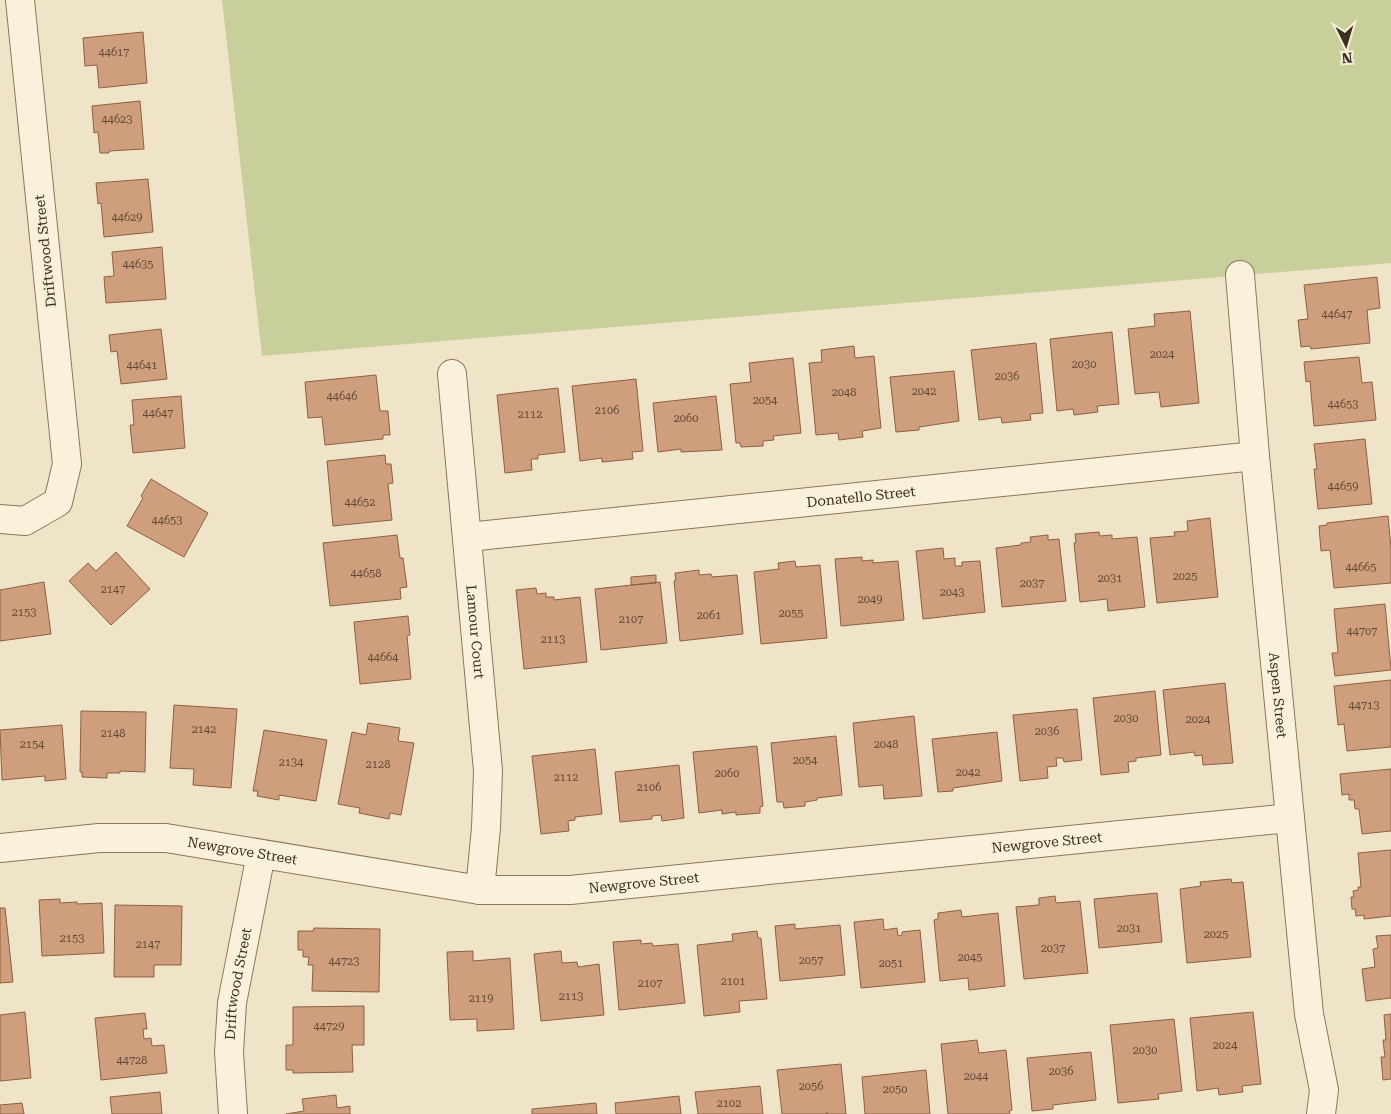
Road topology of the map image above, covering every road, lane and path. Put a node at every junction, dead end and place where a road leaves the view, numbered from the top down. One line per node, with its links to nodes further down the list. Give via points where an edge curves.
1 (20, 0): 5 (street, Driftwood Street, via 67,464 58,502 25,521)
2 (1240, 275): 4 (street, Aspen Street)
3 (452, 374): 6 (street, Lamour Court)
4 (1255, 456): 6 (street, Donatello Street); 7 (street, Aspen Street)
5 (0, 520)
6 (468, 537): 10 (street, Lamour Court, via 488,771)
7 (1290, 818): 10 (street, Newgrove Street, via 570,890); 12 (street, Aspen Street, via 1309,1014 1324,1090)
8 (0, 848): 9 (street, Newgrove Street, via 99,838 166,838)
9 (261, 854): 10 (street, Newgrove Street); 11 (street, Driftwood Street, via 232,1003 229,1052)
10 (480, 890)
11 (233, 1114)
12 (1321, 1114)

